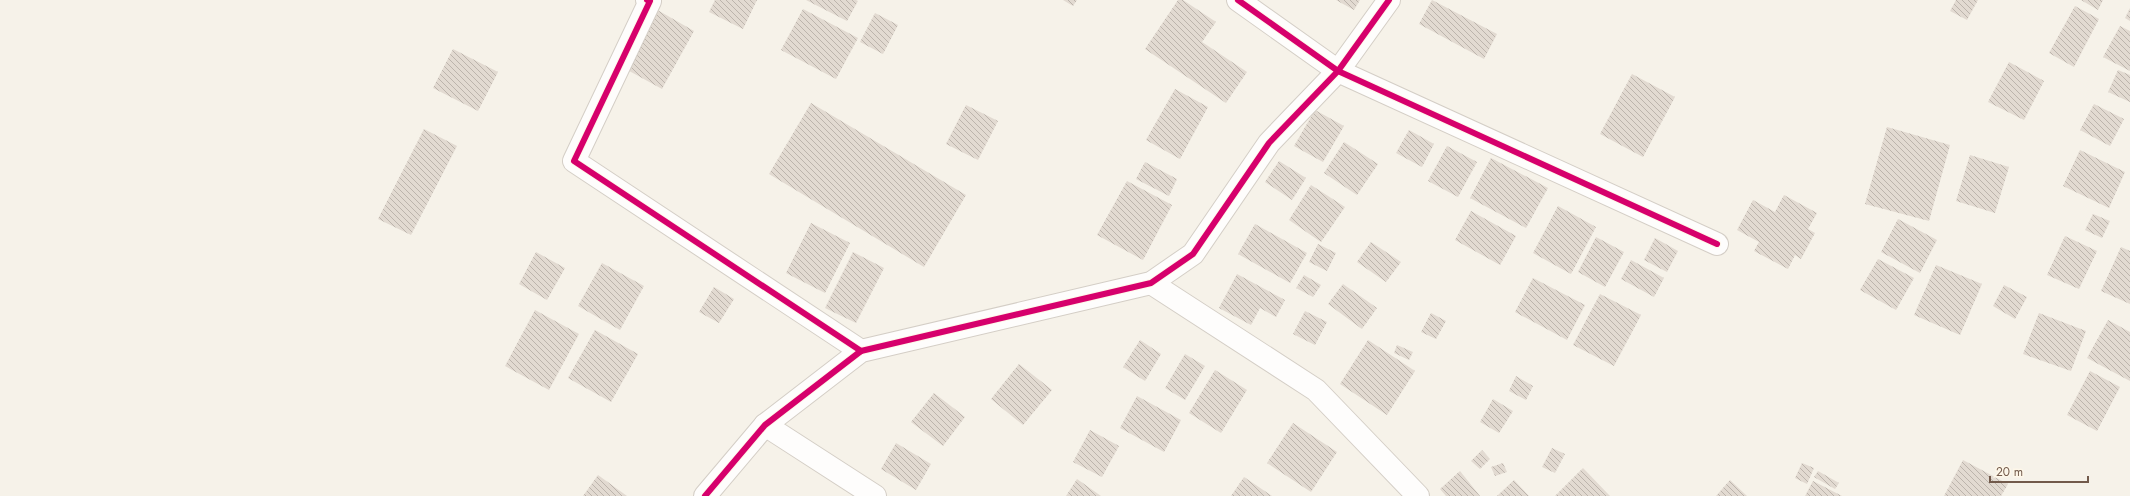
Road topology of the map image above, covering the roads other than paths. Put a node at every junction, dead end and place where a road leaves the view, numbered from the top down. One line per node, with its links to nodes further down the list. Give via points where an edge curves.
1 (647, 0): 7 (street, via 650,1 574,161)
2 (1238, 0): 4 (street)
3 (1389, 0): 4 (street)
4 (1338, 71): 5 (street); 6 (street, via 1269,143 1193,254)
5 (1717, 244)
6 (1151, 283): 7 (street); 11 (street, via 1316,390)
7 (861, 351): 8 (street)
8 (765, 425): 9 (street); 10 (street)
9 (704, 496)
10 (875, 496)
11 (1418, 496)

